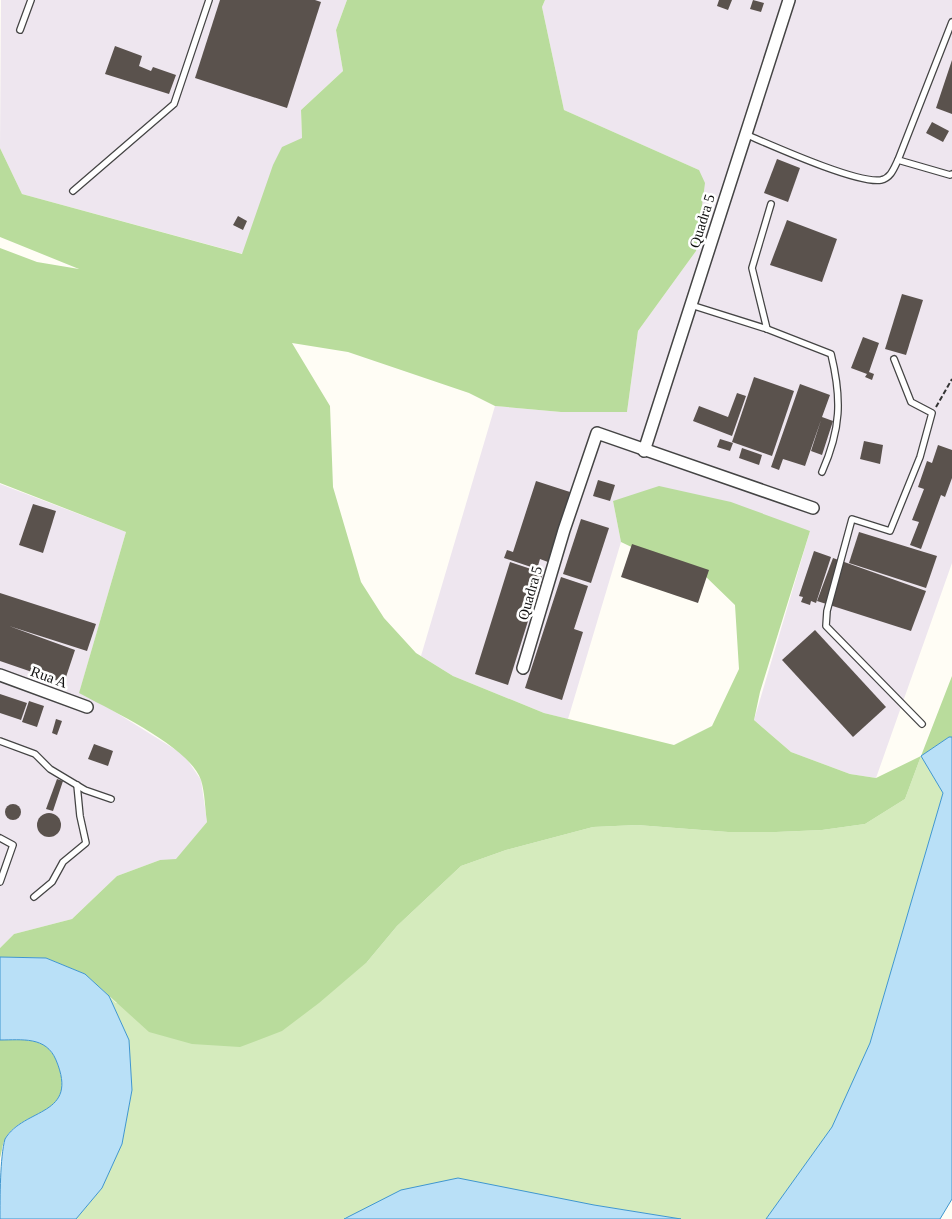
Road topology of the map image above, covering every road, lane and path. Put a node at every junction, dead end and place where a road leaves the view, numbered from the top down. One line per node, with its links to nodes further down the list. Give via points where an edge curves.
1 (31, 0): 5 (lane)
2 (209, 0): 9 (lane, via 174,104)
3 (789, 0): 6 (street, Quadra 5)
4 (952, 22): 7 (lane)
5 (20, 30)
6 (745, 134): 7 (lane, via 842,172 873,179 890,176); 11 (street, Quadra 5)
7 (898, 160): 8 (lane)
8 (952, 174)
9 (73, 191)
10 (771, 204): 12 (lane, via 752,268)
11 (691, 305): 12 (lane); 16 (street, Quadra 5)
12 (767, 329): 17 (lane, via 831,354 838,385 838,416 830,455)
13 (894, 359): 15 (lane, via 911,402)
14 (952, 379): 15 (path)
15 (932, 413): 22 (lane, via 914,472 890,531 852,519 827,611 826,626)
16 (644, 451): 18 (street, Quadra 5); 19 (street, Quadra 5, via 597,433)
17 (822, 472)
18 (813, 508)
19 (523, 668)
20 (0, 675): 21 (street, Rua A)
21 (87, 707)
22 (922, 724)
23 (0, 741): 24 (lane, via 35,754 50,769)
24 (77, 785): 25 (lane); 28 (lane, via 86,843 63,862 52,882)
25 (111, 799)
26 (0, 838): 27 (lane, via 13,845)
27 (0, 882)
28 (34, 897)

